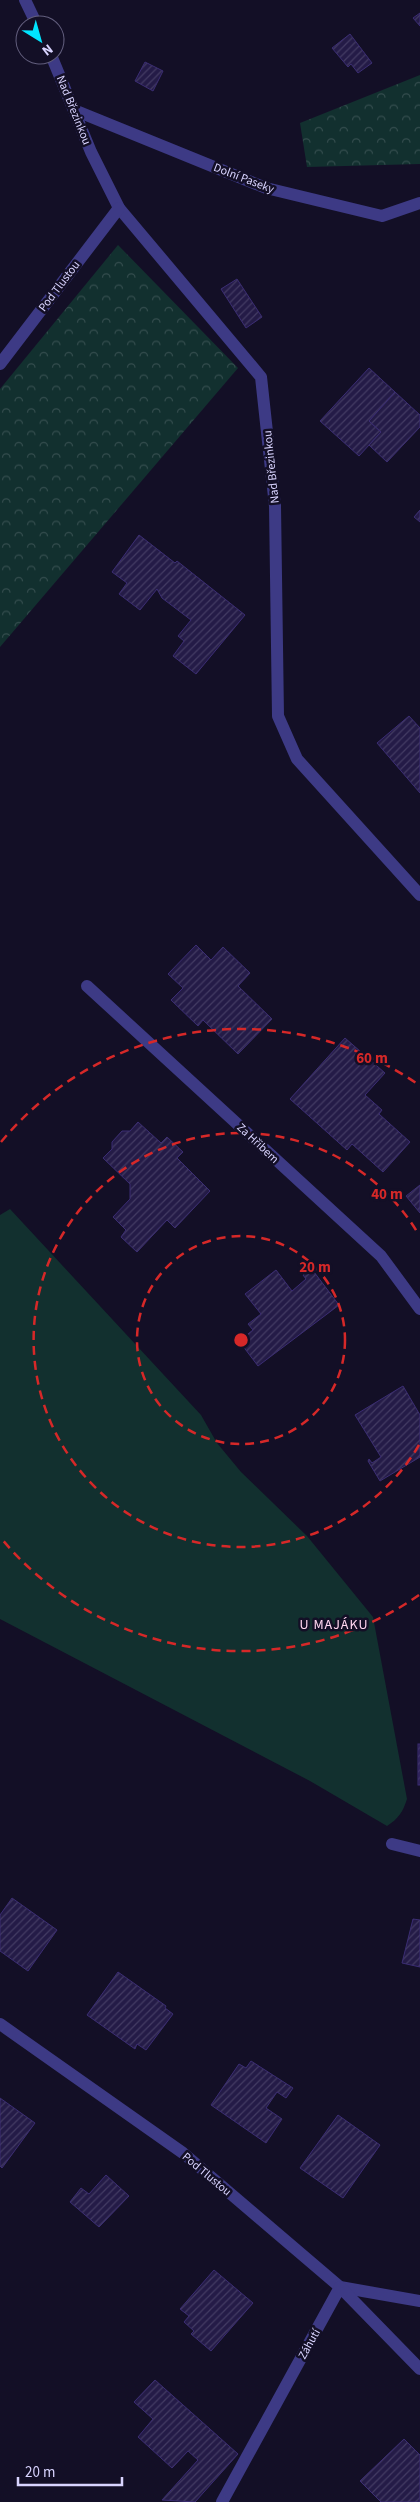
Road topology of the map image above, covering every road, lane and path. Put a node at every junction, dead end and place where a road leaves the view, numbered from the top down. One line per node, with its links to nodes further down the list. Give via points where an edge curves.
1 (25, 0): 2 (street)
2 (32, 15)
3 (55, 65): 4 (street, Nad Březinkou)
4 (74, 110): 5 (street, Dolní Paseky, via 266,188 382,216); 6 (street, Nad Březinkou)
5 (420, 203)
6 (118, 208): 7 (street, Pod Tlustou); 8 (street, Nad Březinkou, via 261,377 275,506 278,716 297,759)
7 (0, 364)
8 (420, 895)
9 (87, 986): 10 (street, Za Hřibem, via 381,1256)
10 (420, 1309)
11 (392, 1844): 12 (street)
12 (420, 1851)
13 (0, 2024): 14 (street, Pod Tlustou, via 182,2153)
14 (340, 2286): 15 (street, Pod Tlustou); 16 (street); 17 (street, Záhutí)
15 (420, 2301)
16 (420, 2369)
17 (222, 2502)

